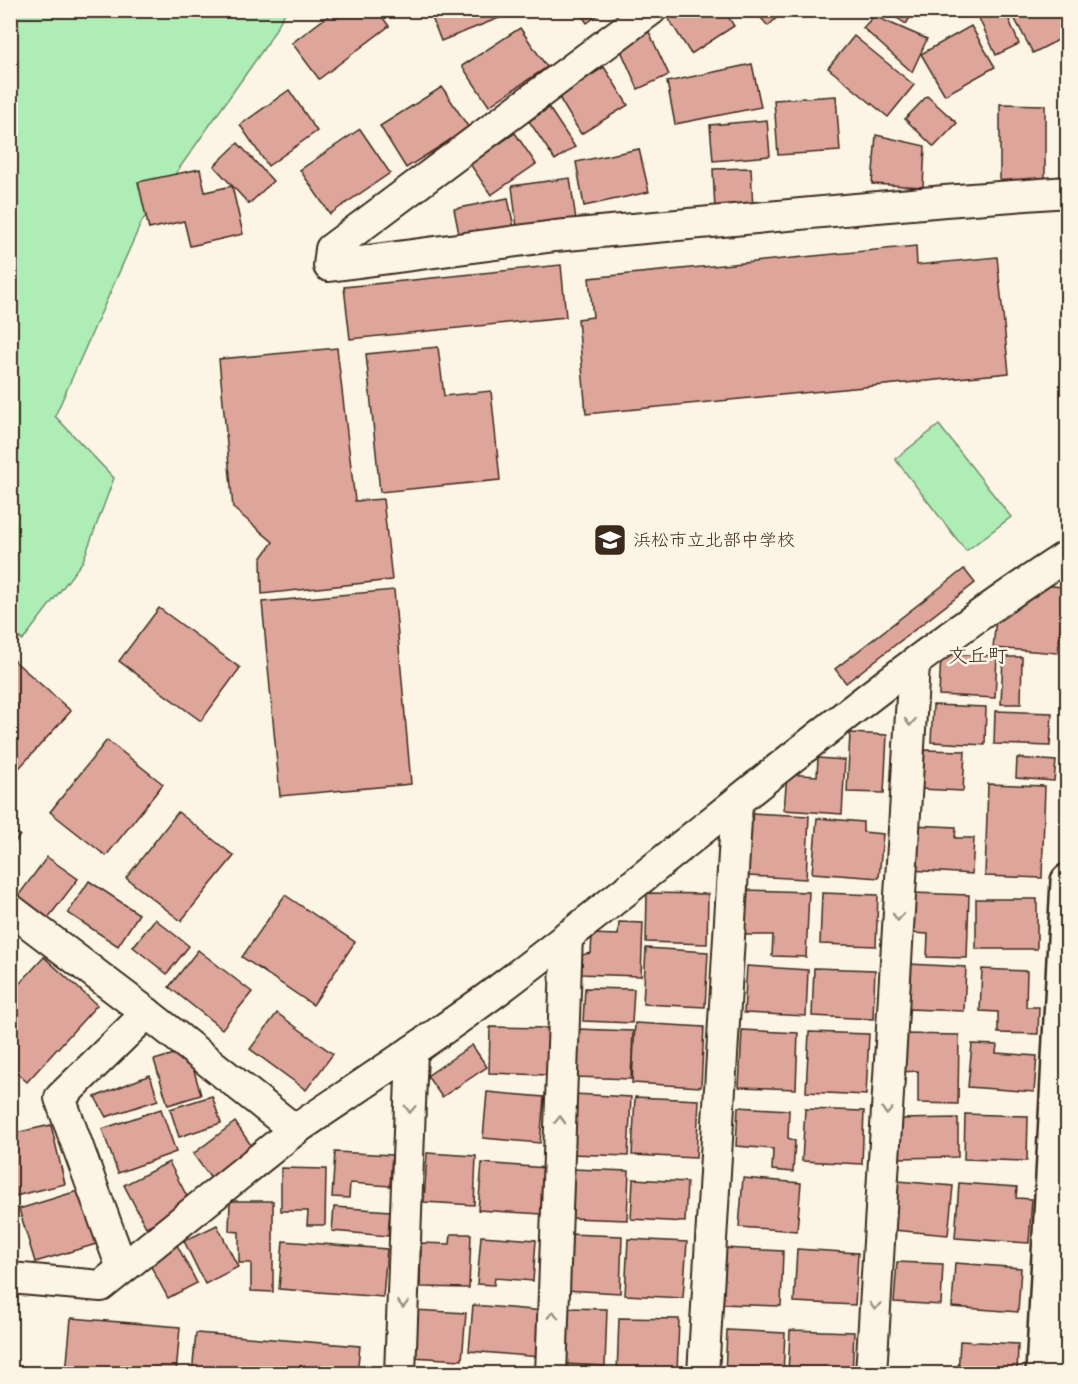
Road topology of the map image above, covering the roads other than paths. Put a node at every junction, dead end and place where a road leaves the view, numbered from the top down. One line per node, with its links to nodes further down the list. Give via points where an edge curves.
1 (651, 10): 2 (street, via 331,249 329,266 555,236)
2 (1068, 192)
3 (1068, 555): 4 (street)
4 (914, 663): 5 (street); 18 (street, one-way to 18)
5 (737, 803): 8 (street); 17 (street)
6 (1068, 881): 11 (street)
7 (10, 909): 9 (street)
8 (567, 936): 10 (street); 16 (street, one-way to 8)
9 (147, 1013): 12 (street); 13 (street, via 60,1098)
10 (412, 1051): 12 (street); 15 (street, one-way to 15)
11 (1062, 1128): 19 (street)
12 (295, 1130): 13 (street)
13 (122, 1268): 14 (street, via 101,1286)
14 (10, 1278)
15 (400, 1374)
16 (551, 1374)
17 (703, 1374)
18 (871, 1374)
19 (1043, 1374)

